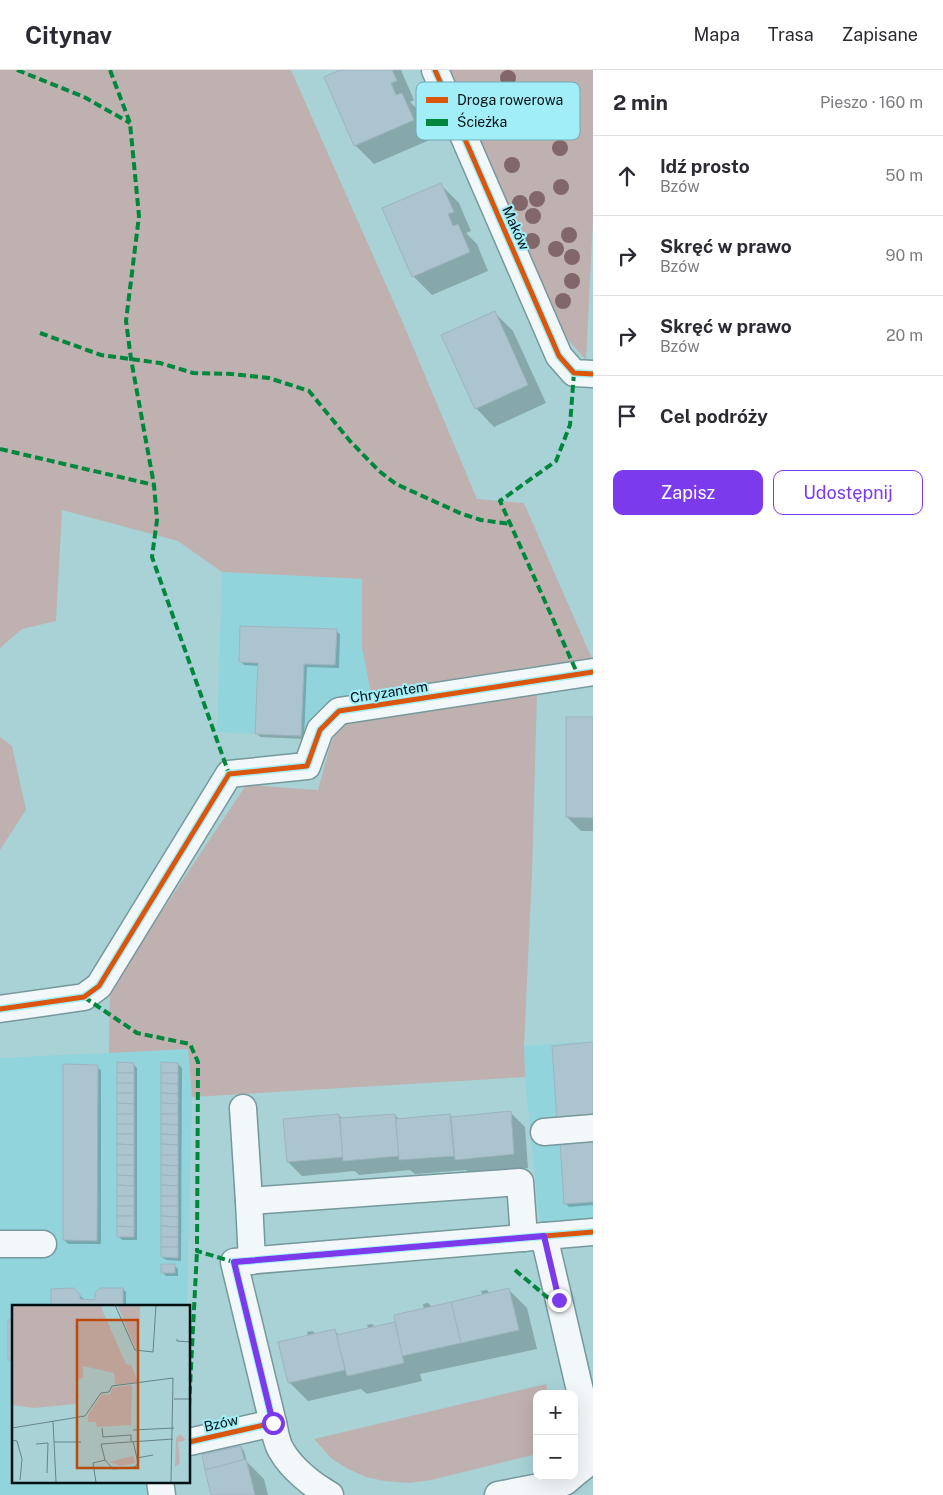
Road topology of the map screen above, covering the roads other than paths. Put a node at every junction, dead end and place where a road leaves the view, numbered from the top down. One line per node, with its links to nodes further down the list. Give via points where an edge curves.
1 (434, 70): 2 (street, Maków)
2 (439, 82)
3 (465, 140): 4 (street, Maków, via 560,356 574,373)
4 (593, 374)
5 (593, 672): 6 (street, Chryzantem, via 339,711 320,730 307,766 229,774 99,986 84,997)
6 (0, 1009)
7 (243, 1108): 10 (street)
8 (593, 1128): 9 (street)
9 (544, 1132)
10 (249, 1201): 12 (street, via 520,1182); 15 (street)
11 (593, 1232): 12 (street)
12 (534, 1237): 15 (street); 16 (street)
13 (0, 1244): 14 (street)
14 (43, 1244)
15 (252, 1261): 17 (street, via 234,1262)
16 (587, 1398): 19 (street, via 588,1447 583,1467)
17 (273, 1423): 18 (street, Bzów); 23 (street, via 280,1449 294,1467)
18 (190, 1442)
19 (578, 1471)
20 (567, 1480): 24 (street)
21 (160, 1482): 22 (street)
22 (162, 1495)
23 (330, 1495)
24 (498, 1495)

